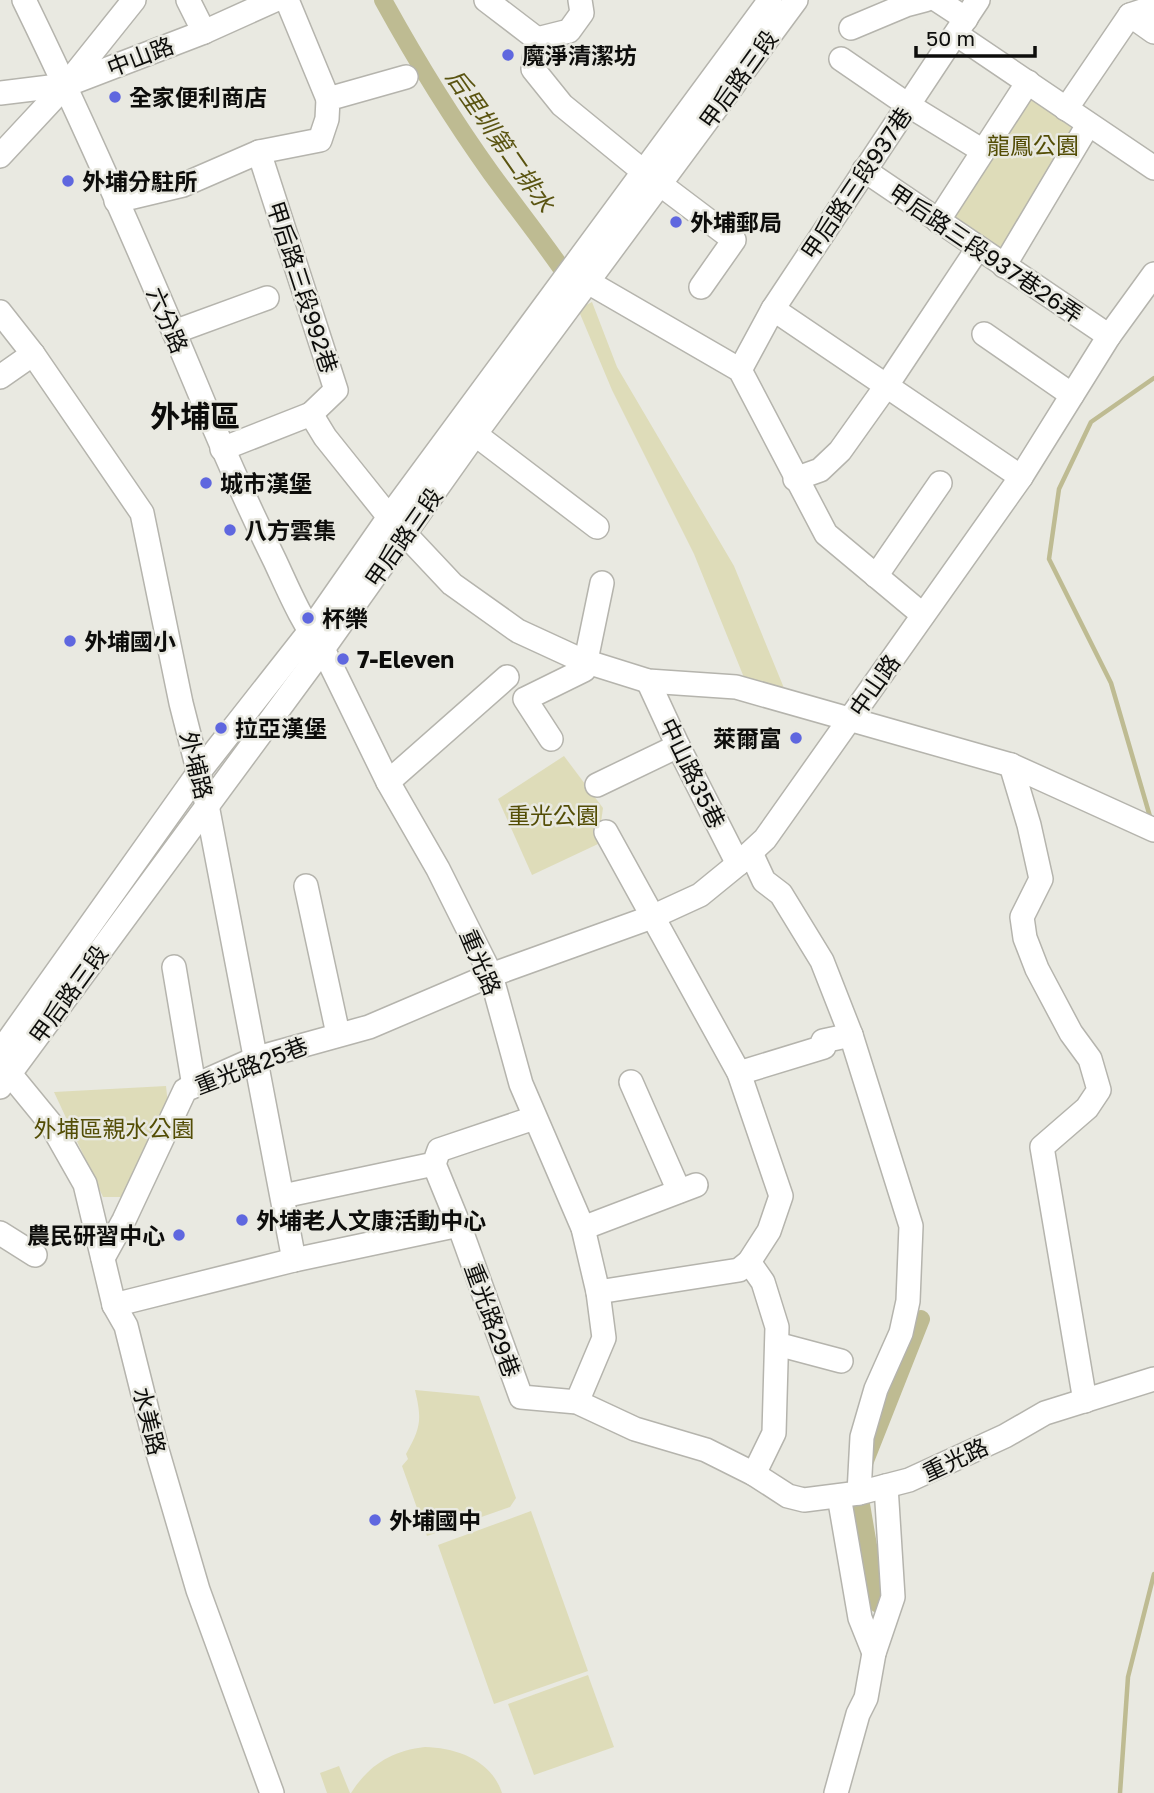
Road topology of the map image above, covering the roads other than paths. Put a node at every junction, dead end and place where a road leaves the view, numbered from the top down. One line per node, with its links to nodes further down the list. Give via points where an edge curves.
1 (24, 0): 22 (street, 六分路)
2 (134, 0): 22 (street)
3 (188, 0): 16 (street)
4 (275, 0): 16 (street, 中山路)
5 (287, 0): 24 (street)
6 (486, 0): 18 (street)
7 (580, 0): 18 (street, via 582,13 569,31)
8 (770, 0): 33 (street, 甲后路三段)
9 (796, 0): 33 (street, 甲后路三段)
10 (925, 0): 15 (street)
11 (937, 0): 14 (street)
12 (1154, 7): 13 (street)
13 (1130, 15): 17 (street); 26 (street)
14 (967, 18): 21 (street); 25 (street, 甲后路三段937巷)
15 (851, 28)
16 (204, 32): 22 (street, 中山路)
17 (1154, 32)
18 (537, 39): 33 (street, via 533,69 562,105)
19 (841, 58): 25 (street)
20 (406, 77): 24 (street)
21 (1028, 82): 26 (street); 28 (street)
22 (66, 85): 23 (street, 中山路); 30 (street); 34 (street, 六分路)
23 (0, 93)
24 (328, 99): 29 (street, via 320,140)
25 (908, 105): 28 (street); 32 (street, 甲后路三段937巷)
26 (1066, 109): 27 (street)
27 (1088, 125): 31 (street); 37 (street)
28 (984, 150): 35 (street)
29 (260, 152): 34 (street, via 183,185); 52 (street, 甲后路三段992巷, via 336,390)
30 (0, 156)
31 (1154, 168)
32 (864, 170): 35 (street, 甲后路三段937巷26弄); 42 (street, 甲后路三段937巷)
33 (652, 178): 39 (street, 甲后路三段); 40 (street, via 734,240); 53 (street, 甲后路三段)
34 (116, 201): 44 (street, 六分路)
35 (938, 221): 36 (street, 甲后路三段937巷26弄)
36 (978, 248): 37 (street, 甲后路三段937巷26弄); 50 (street)
37 (1004, 266): 46 (street, 甲后路三段937巷26弄)
38 (1154, 274): 46 (street, 中山路)
39 (588, 282): 48 (street); 53 (street, 甲后路三段)
40 (701, 287)
41 (267, 298): 44 (street)
42 (773, 309): 48 (street, 甲后路三段937巷); 50 (street)
43 (0, 312): 47 (street, 外埔路)
44 (174, 332): 54 (street, 六分路)
45 (984, 334): 51 (street)
46 (1108, 336): 51 (street, 中山路)
47 (33, 354): 49 (street); 72 (street, 外埔路, via 142,513)
48 (740, 370): 56 (street)
49 (0, 377)
50 (887, 385): 55 (street); 56 (street, via 840,451 820,470)
51 (1072, 395): 55 (street, 中山路)
52 (311, 414): 54 (street, 甲后路三段992巷); 58 (street)
53 (468, 428): 58 (street, 甲后路三段); 59 (street); 60 (street, 甲后路三段)
54 (222, 449): 64 (street, 六分路)
55 (1021, 477): 63 (street, 中山路)
56 (795, 479): 61 (street, via 826,534)
57 (940, 483): 61 (street)
58 (388, 517): 60 (street); 64 (street, 甲后路三段)
59 (597, 527)
60 (406, 533): 64 (street, 甲后路三段); 65 (street, via 452,584 518,631)
61 (876, 576): 63 (street)
62 (602, 583): 65 (street)
63 (923, 615): 68 (street, 中山路)
64 (316, 640): 72 (street, 甲后路三段); 73 (street, 重光路); 75 (street, 甲后路三段)
65 (587, 662): 67 (street); 69 (street, via 584,670 525,699)
66 (507, 677): 73 (street)
67 (649, 681): 68 (street, via 736,687); 70 (street, 中山路35巷)
68 (850, 720): 71 (street); 78 (street, 中山路, via 765,839)
69 (551, 739)
70 (678, 746): 74 (street); 78 (street, 中山路35巷)
71 (1011, 765): 76 (street); 107 (street, via 1041,879 1022,917 1025,938 1071,1033 1090,1059 1099,1090 1087,1108 1042,1147)
72 (200, 772): 75 (street, 外埔路); 85 (street, 甲后路三段)
73 (388, 782): 82 (street, 重光路)
74 (597, 785)
75 (207, 805): 86 (street, 外埔路); 88 (street, 甲后路三段)
76 (1154, 830)
77 (606, 832): 80 (street)
78 (745, 859): 80 (street, 中山路, via 700,895); 84 (street, 中山路35巷, via 781,894 822,961)
79 (306, 886): 83 (street)
80 (652, 917): 82 (street, 中山路); 87 (street)
81 (174, 967): 90 (street)
82 (491, 975): 83 (street, 重光路25巷, via 369,1027); 91 (street, 重光路)
83 (338, 1034): 86 (street, 重光路25巷)
84 (851, 1035): 87 (street); 111 (street, 中山路35巷, via 911,1226 908,1301 901,1333 876,1389)
85 (0, 1052)
86 (257, 1058): 90 (street, 重光路25巷); 93 (street, 外埔路)
87 (739, 1073): 100 (street, via 781,1196 769,1231)
88 (3, 1076): 98 (street, 水美路, via 51,1124 85,1184)
89 (631, 1082): 95 (street, via 688,1188)
90 (194, 1086): 98 (street, 重光路25巷, via 184,1090)
91 (534, 1118): 92 (street, via 439,1150); 95 (street, 重光路)
92 (434, 1164): 93 (street); 94 (street, 重光路29巷)
93 (283, 1196): 99 (street, 外埔路)
94 (459, 1224): 99 (street); 106 (street, 重光路29巷)
95 (583, 1228): 101 (street, 重光路)
96 (0, 1233): 97 (street)
97 (35, 1255)
98 (103, 1258): 102 (street, 水美路)
99 (294, 1260): 102 (street)
100 (749, 1262): 101 (street, via 739,1270); 103 (street, via 763,1282 777,1327)
101 (598, 1292): 108 (street, 重光路, via 604,1338)
102 (114, 1305): 113 (street, 水美路, via 126,1326 198,1590)
103 (777, 1344): 104 (street); 109 (street, via 774,1433)
104 (841, 1361)
105 (1154, 1380): 107 (street, 重光路)
106 (521, 1397): 108 (street, 重光路)
107 (1085, 1401): 110 (street, 重光路, via 1045,1413 921,1475)
108 (577, 1402): 109 (street, 重光路, via 635,1429 706,1450)
109 (754, 1474): 111 (street, 重光路, via 788,1496 804,1500)
110 (886, 1486): 111 (street, 重光路); 112 (street, via 893,1597)
111 (849, 1494): 112 (street, 中山路35巷, via 860,1618)
112 (874, 1653): 114 (street, via 866,1698)
113 (272, 1793)
114 (836, 1793)

